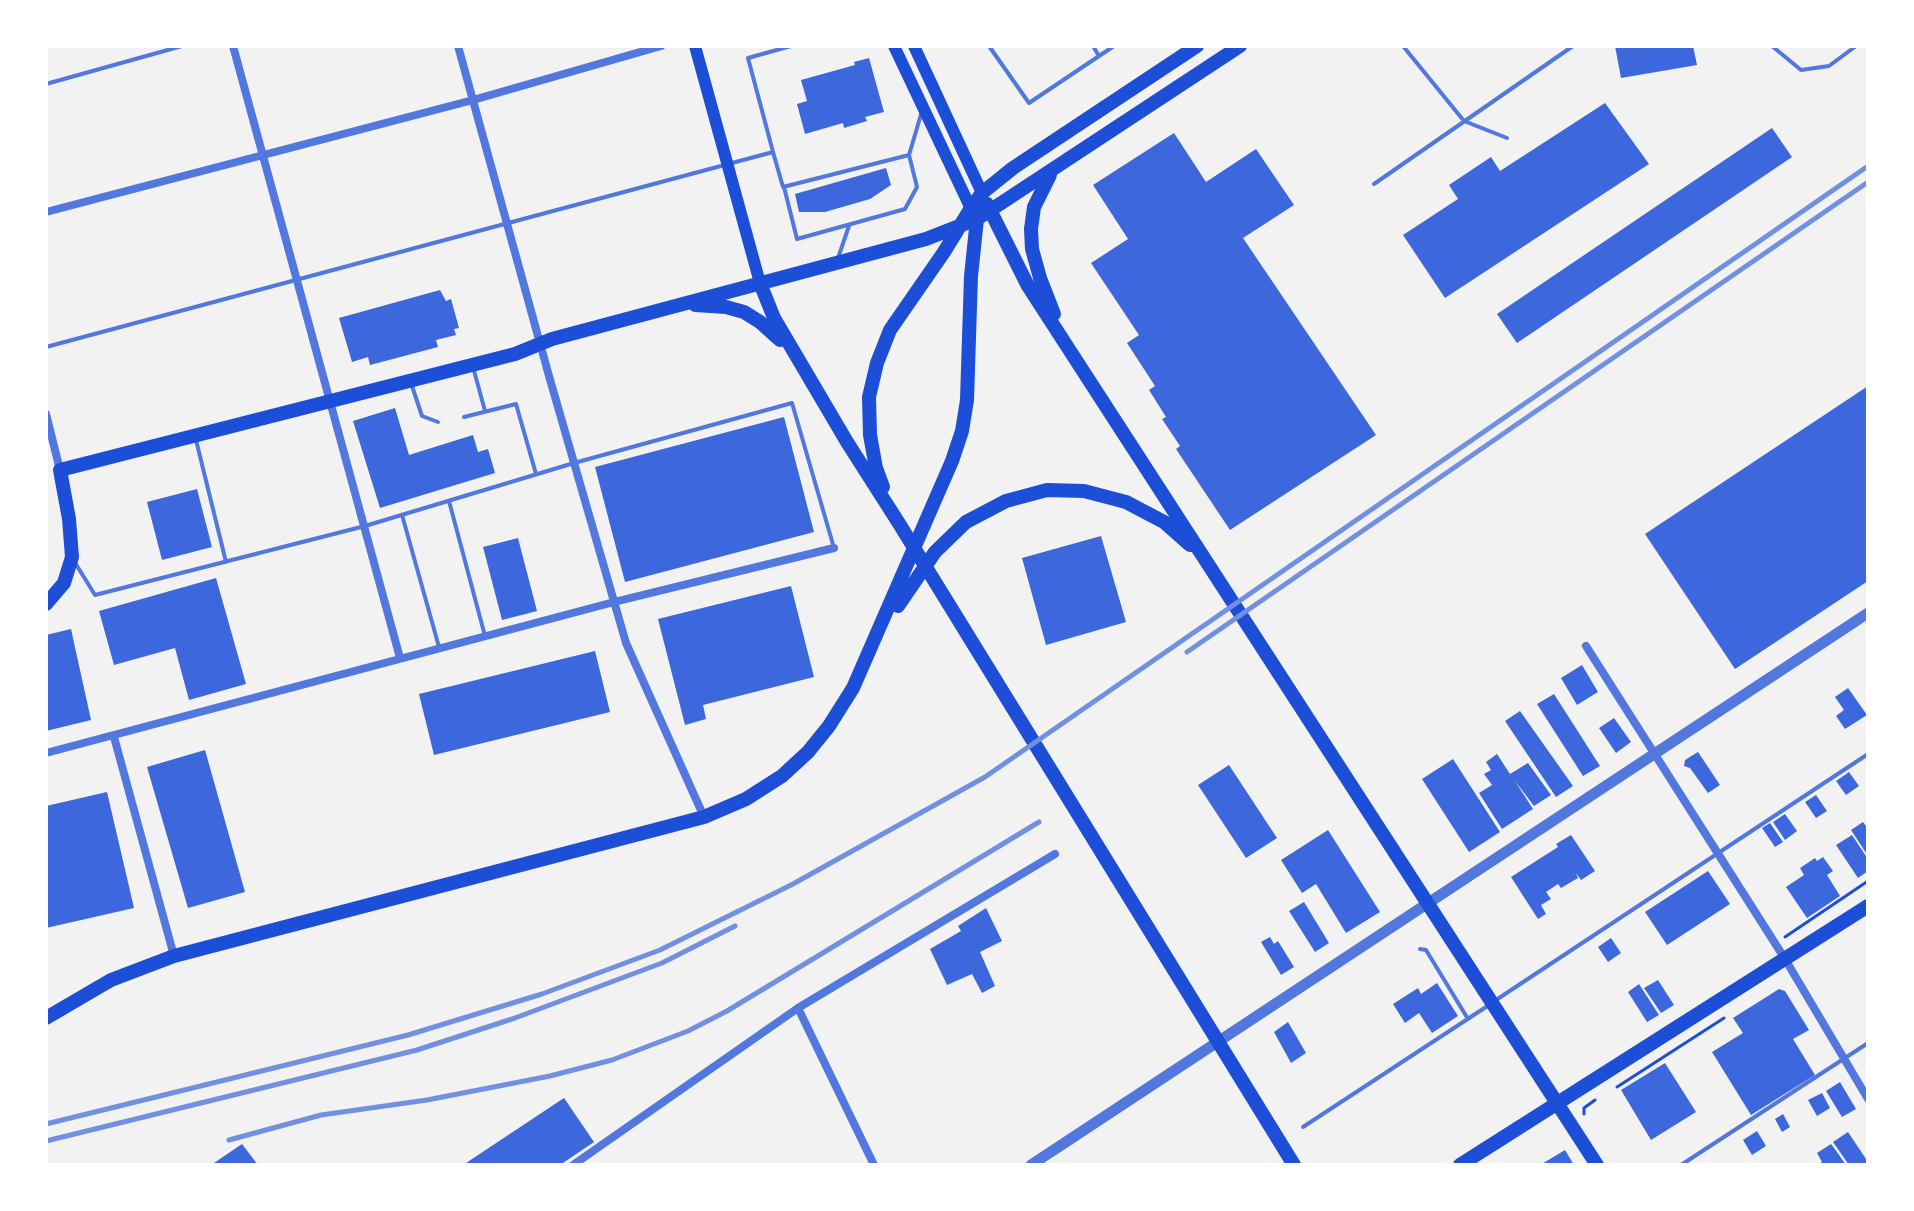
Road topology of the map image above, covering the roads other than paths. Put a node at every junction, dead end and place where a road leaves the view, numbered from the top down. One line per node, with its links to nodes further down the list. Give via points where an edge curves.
1 (182, 46): 19 (lane)
2 (233, 46): 25 (street)
3 (458, 46): 20 (street)
4 (661, 46): 20 (street)
5 (695, 46): 27 (main road)
6 (790, 46): 24 (lane, via 748,58)
7 (894, 46): 21 (main road)
8 (914, 46): 31 (main road)
9 (989, 46): 18 (lane, via 1029,103)
10 (1093, 46): 18 (lane)
11 (1114, 46): 18 (lane)
12 (1197, 46): 31 (main road)
13 (1240, 46): 28 (main road)
14 (1403, 46): 22 (lane)
15 (1573, 46): 22 (lane)
16 (1772, 46): 17 (lane, via 1801,70 1829,66)
17 (1856, 46)
18 (1099, 56)
19 (46, 84)
20 (473, 100): 25 (street); 34 (street)
21 (923, 109): 26 (lane); 33 (main road)
22 (1464, 121): 23 (lane); 29 (lane)
23 (1507, 138)
24 (773, 152): 27 (lane); 30 (lane)
25 (263, 154): 32 (street); 38 (street)
26 (909, 155): 30 (lane); 35 (lane, via 917,187 905,209)
27 (726, 165): 34 (lane); 39 (main road)
28 (1054, 169): 33 (main road); 44 (main road, via 1034,207 1032,249)
29 (1374, 184)
30 (783, 187): 35 (lane, via 797,239)
31 (982, 193): 33 (main road)
32 (46, 212)
33 (979, 212): 36 (main road); 44 (main road); 71 (main road, via 962,431)
34 (507, 224): 38 (lane); 41 (street)
35 (849, 226): 37 (lane)
36 (959, 227): 37 (main road); 58 (main road, via 890,330 869,397 876,468)
37 (836, 264): 39 (main road)
38 (297, 280): 42 (lane); 47 (street)
39 (760, 283): 40 (main road); 43 (main road)
40 (675, 305): 41 (main road); 43 (main road, via 744,312)
41 (540, 343): 45 (main road); 53 (street)
42 (46, 347)
43 (793, 353): 58 (main road)
44 (1078, 361): 63 (main road)
45 (472, 365): 46 (main road); 48 (lane)
46 (410, 380): 47 (main road); 51 (lane, via 422,416)
47 (331, 401): 52 (main road); 59 (street)
48 (485, 411): 50 (lane); 55 (lane, via 516,404)
49 (46, 414): 54 (street)
50 (464, 417)
51 (438, 422)
52 (194, 436): 54 (main road); 62 (lane)
53 (574, 463): 55 (lane); 60 (lane, via 792,403); 64 (street)
54 (60, 470): 61 (main road)
55 (536, 474): 56 (lane)
56 (449, 501): 57 (lane); 67 (lane)
57 (402, 515): 59 (lane); 69 (lane)
58 (900, 525): 94 (main road)
59 (365, 526): 62 (lane); 70 (street)
60 (834, 548): 64 (street)
61 (72, 557): 62 (lane, via 95,595); 65 (main road, via 64,583)
62 (226, 562)
63 (1209, 566): 71 (main road, via 1164,522 1126,502 1084,491 1047,490 1006,501 966,522 935,552); 89 (main road)
64 (614, 602): 67 (street); 76 (street, via 626,643)
65 (46, 604)
66 (1868, 613): 73 (street)
67 (485, 636): 69 (street)
68 (1586, 646): 73 (street)
69 (439, 648): 70 (street)
70 (400, 658): 72 (street)
71 (865, 663): 76 (main road, via 808,752 746,799)
72 (114, 737): 74 (street); 81 (street)
73 (1655, 752): 78 (street); 93 (street)
74 (46, 753)
75 (1868, 754): 78 (lane)
76 (704, 817): 81 (main road)
77 (1055, 854): 83 (street)
78 (1719, 854): 82 (street); 85 (lane)
79 (1868, 906): 82 (main road)
80 (1420, 949): 85 (lane, via 1426,950)
81 (174, 956): 84 (main road, via 111,980)
82 (1785, 959): 87 (street); 89 (main road)
83 (798, 1008): 91 (street); 92 (street)
84 (46, 1018)
85 (1468, 1019): 90 (lane)
86 (1868, 1043): 87 (lane)
87 (1844, 1059): 88 (street); 97 (lane)
88 (1868, 1099)
89 (1558, 1102): 95 (main road); 96 (main road)
90 (1303, 1127)
91 (573, 1165)
92 (874, 1165)
93 (1031, 1165)
94 (1294, 1165)
95 (1460, 1165)
96 (1597, 1165)
97 (1681, 1165)

